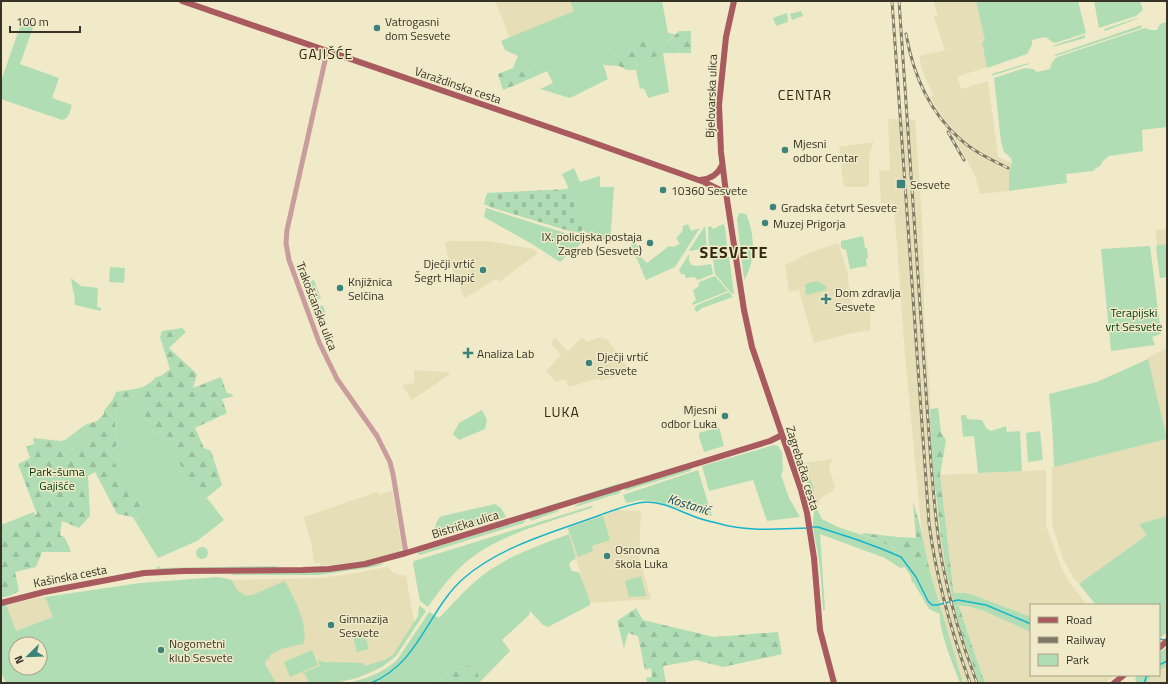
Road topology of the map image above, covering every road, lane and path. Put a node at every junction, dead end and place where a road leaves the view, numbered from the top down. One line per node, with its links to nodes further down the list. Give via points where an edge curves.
1 (182, 1): 3 (main road, Varaždinska cesta)
2 (734, 1): 4 (main road, Bjelovarska ulica, via 726,37 721,80 719,114)
3 (327, 52): 5 (main road, Varaždinska cesta); 8 (street, Trakošćanska ulica, via 286,230 287,254 311,323 328,361 347,394 377,436 388,458)
4 (722, 163): 5 (main road, via 714,176); 6 (main road, Bjelovarska ulica)
5 (698, 180): 6 (main road, Varaždinska cesta)
6 (726, 193): 7 (main road, Zagrebačka cesta, via 752,347)
7 (782, 435): 8 (main road, Bistrička ulica, via 770,441); 14 (main road, Zagrebačka cesta, via 801,490 808,521 816,572 820,630)
8 (406, 553): 9 (main road, Bistrička ulica, via 365,564 329,569)
9 (144, 573): 10 (main road, Kašinska cesta)
10 (1, 603)
11 (1167, 642): 12 (main road)
12 (1160, 647)
13 (1123, 676): 15 (main road)
14 (834, 683)
15 (1114, 683)

